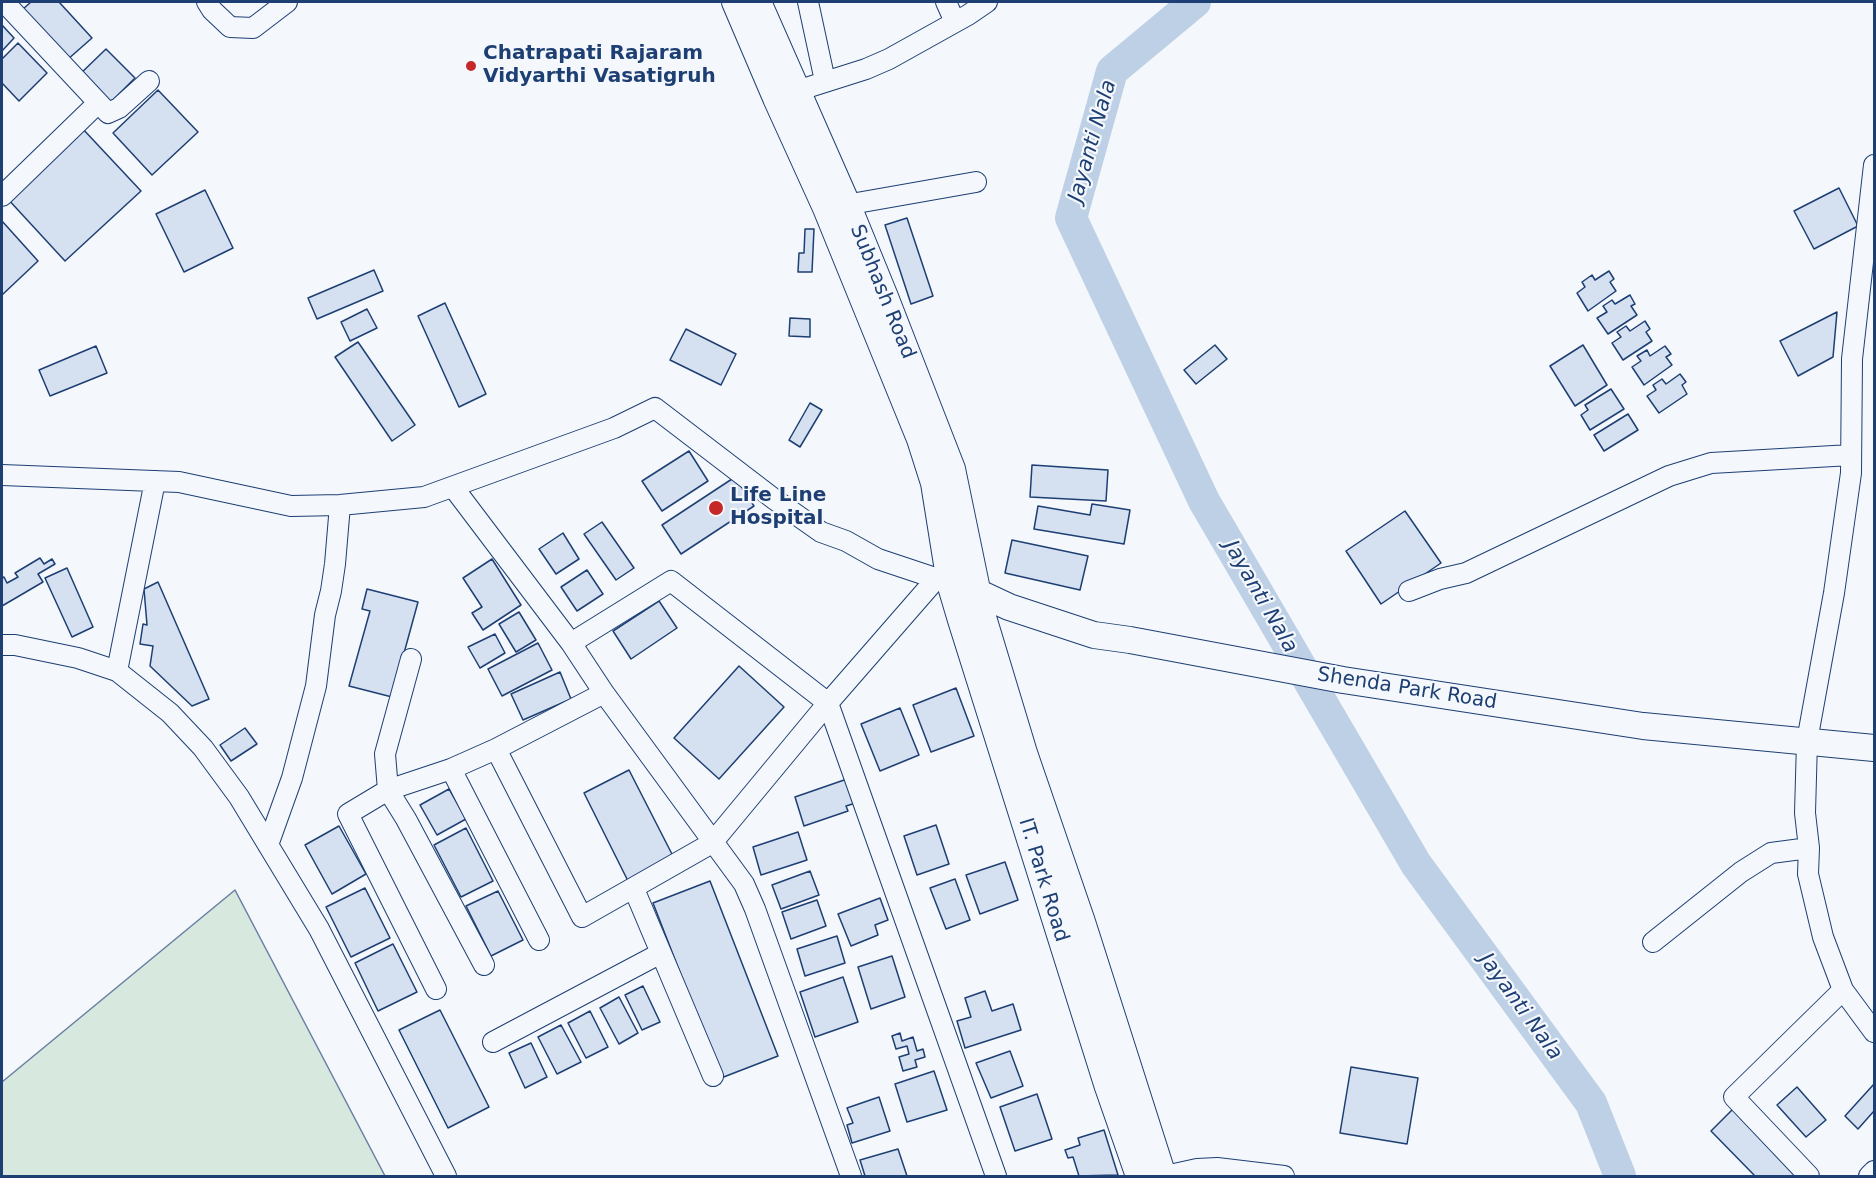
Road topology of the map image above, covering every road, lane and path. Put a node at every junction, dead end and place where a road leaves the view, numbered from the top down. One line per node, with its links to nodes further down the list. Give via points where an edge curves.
1 (4, 2): 13 (street)
2 (207, 2): 3 (street, via 230,27 253,28)
3 (287, 2)
4 (735, 2): 12 (main road, Subhash Road)
5 (758, 2): 12 (main road, Subhash Road)
6 (808, 2): 11 (street)
7 (946, 2): 9 (street)
8 (987, 2): 9 (street)
9 (955, 22): 11 (street, via 889,59)
10 (149, 81): 13 (street, via 114,111 108,112)
11 (825, 81): 12 (street)
12 (786, 94): 17 (main road, Subhash Road)
13 (98, 103): 16 (street)
14 (1875, 165): 18 (street, via 1852,359)
15 (976, 182): 17 (street)
16 (4, 187)
17 (836, 206): 23 (main road, Subhash Road, via 935,489); 25 (main road, Subhash Road, via 902,340 951,469)
18 (1851, 455): 24 (street, via 1711,463 1692,468 1466,573); 32 (street, via 1842,543)
19 (2, 475): 20 (street)
20 (155, 481): 22 (street, via 179,482 291,506); 29 (street)
21 (453, 487): 22 (street, via 427,496); 23 (street, via 614,428 655,408 821,532 878,559); 26 (street)
22 (340, 505): 38 (street, via 333,582 316,686 300,752)
23 (943, 581): 25 (main road, Shenda Park Road); 31 (street); 54 (main road, IT. Park Road, via 973,662)
24 (1409, 591)
25 (977, 592): 32 (main road, Shenda Park Road, via 1009,607 1094,635 1643,726); 55 (main road, IT. Park Road, via 1024,753)
26 (571, 643): 30 (street); 31 (street, via 671,581)
27 (2, 645): 29 (street, via 78,658)
28 (411, 659): 36 (street, via 386,754)
29 (117, 671): 38 (street, via 170,712 203,748)
30 (604, 693): 34 (street); 37 (street)
31 (828, 703): 37 (street); 53 (street)
32 (1807, 741): 33 (main road, Shenda Park Road); 39 (street, via 1805,813)
33 (1875, 748)
34 (496, 749): 35 (street); 40 (street, via 582,917)
35 (451, 769): 36 (street); 41 (street)
36 (388, 790): 44 (street); 45 (street, via 348,814)
37 (712, 843): 40 (street); 52 (street, via 744,884 755,909)
38 (268, 845): 51 (street, via 319,929)
39 (1809, 848): 42 (street, via 1771,853); 46 (street, via 1808,874)
40 (634, 889): 43 (street)
41 (539, 940)
42 (1653, 942)
43 (661, 953): 48 (street); 49 (street)
44 (484, 965)
45 (436, 989)
46 (1844, 990): 47 (street); 57 (street, via 1734,1097)
47 (1875, 1032)
48 (493, 1042)
49 (713, 1076)
50 (1875, 1171): 58 (street)
51 (446, 1176)
52 (851, 1176)
53 (996, 1176)
54 (1139, 1176)
55 (1164, 1176): 56 (street, via 1197,1168)
56 (1284, 1176)
57 (1809, 1176)
58 (1869, 1176)

